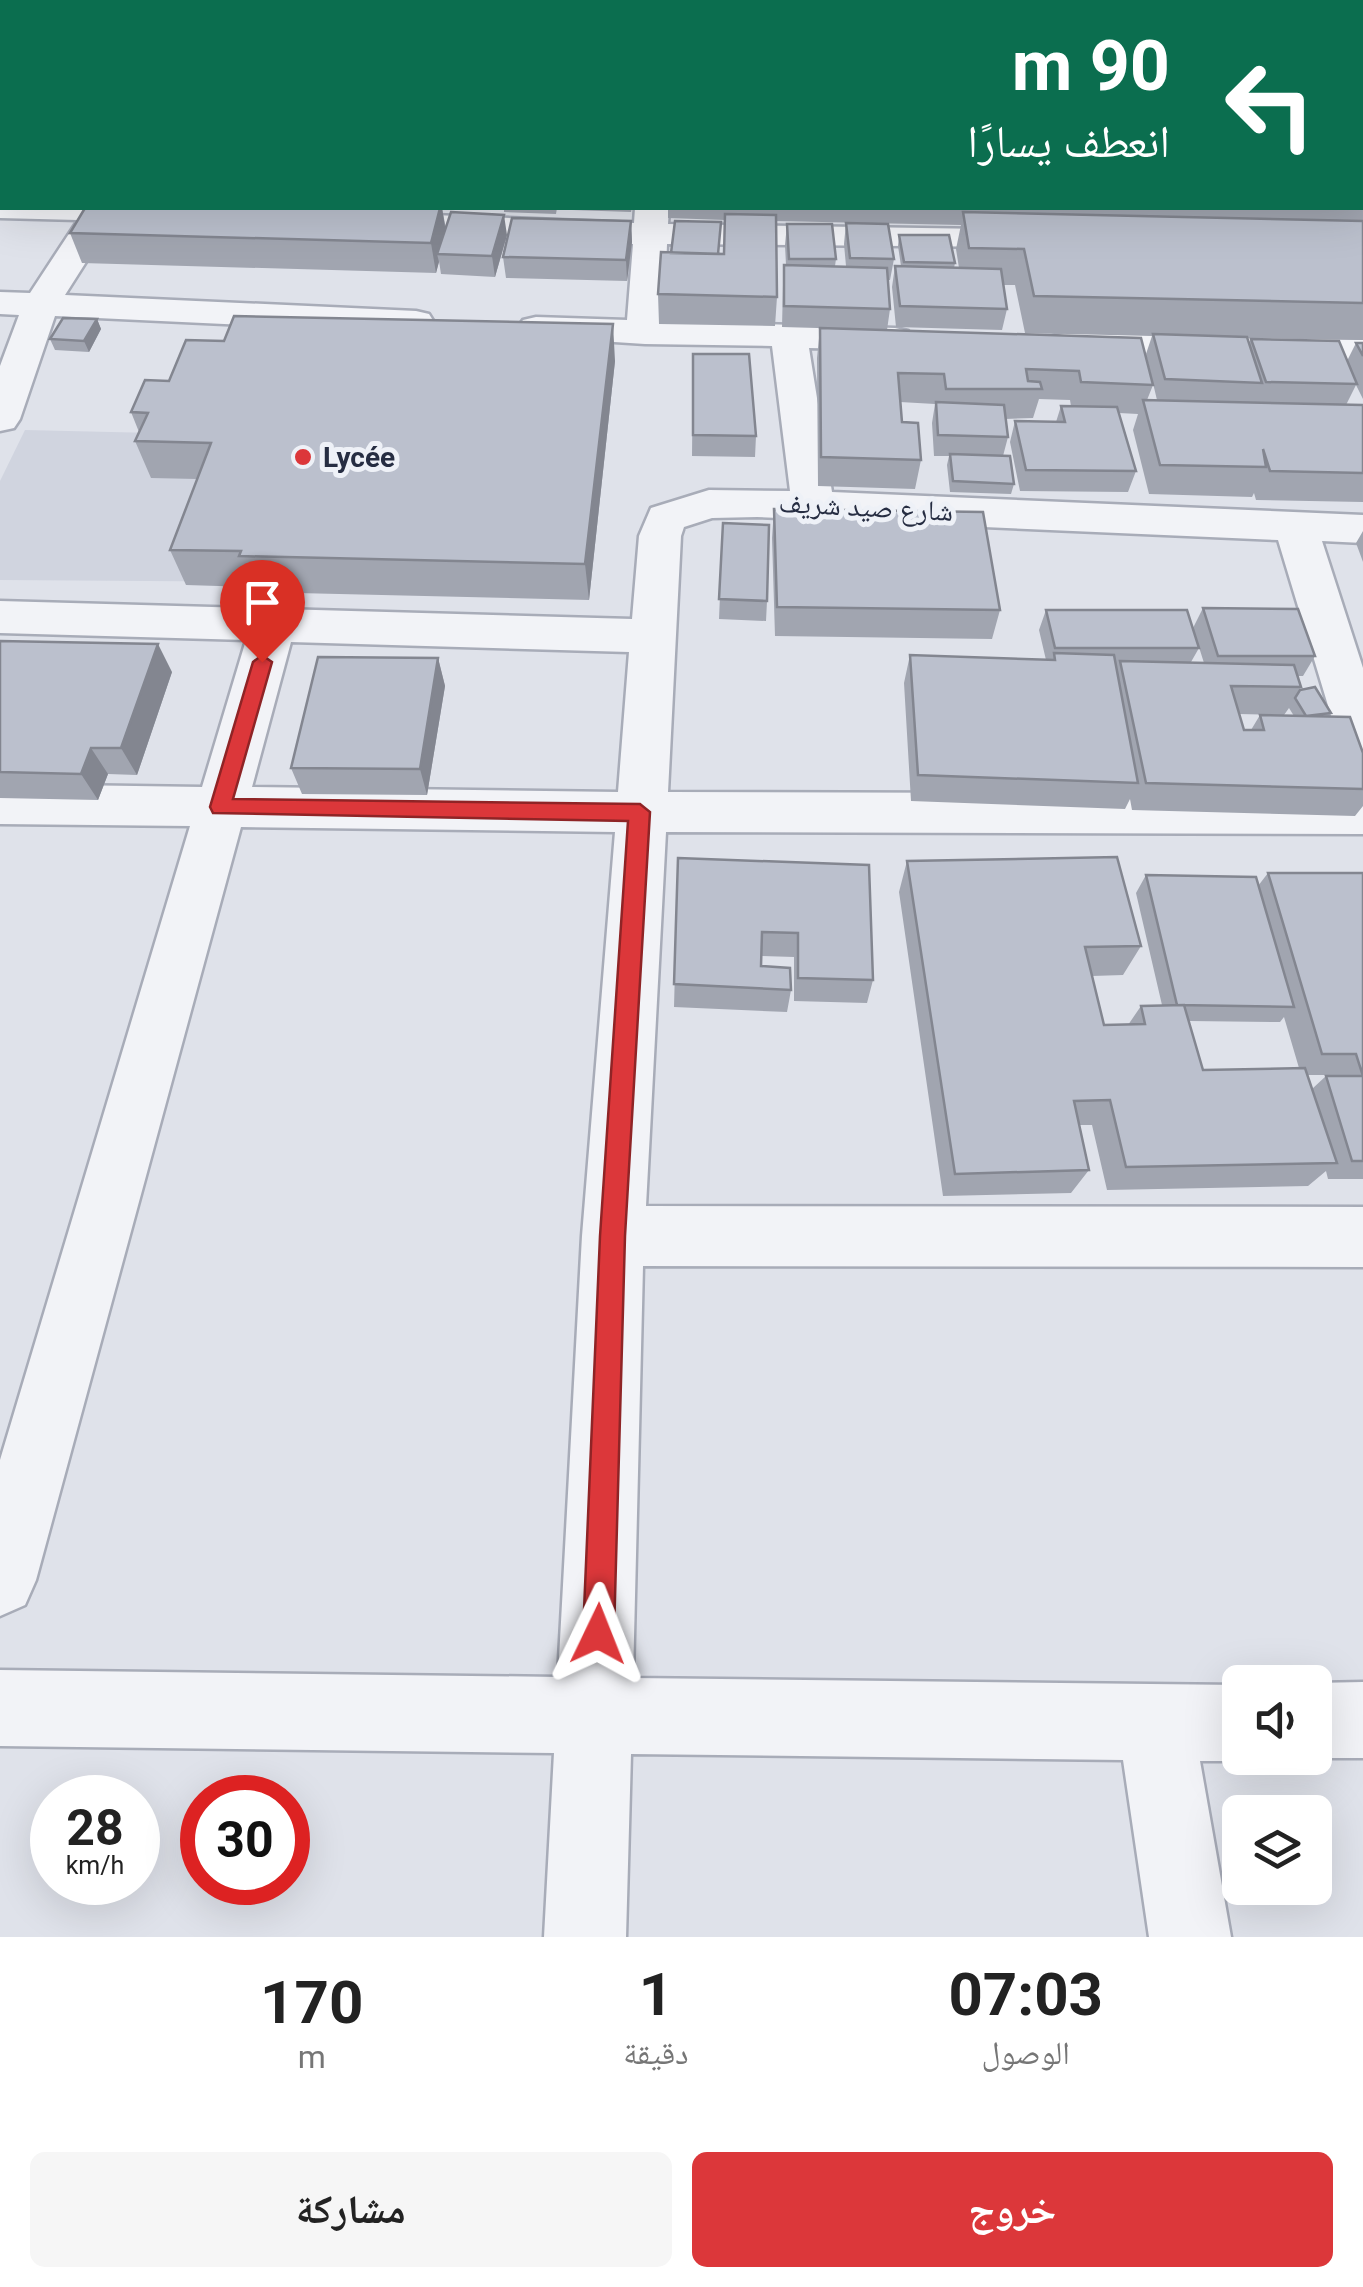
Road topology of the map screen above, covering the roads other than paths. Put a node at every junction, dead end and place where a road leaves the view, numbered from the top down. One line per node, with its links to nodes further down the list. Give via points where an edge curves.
1 (101, 210): 8 (street)
2 (122, 210): 3 (street)
3 (200, 214)
4 (652, 221): 5 (street); 6 (street); 11 (street)
5 (396, 223)
6 (1066, 237)
7 (0, 303): 8 (street)
8 (41, 304): 9 (street); 16 (street)
9 (450, 324)
10 (508, 326): 11 (street)
11 (645, 333): 12 (street)
12 (789, 336): 13 (street); 17 (street)
13 (923, 340)
14 (1038, 344): 15 (street)
15 (1363, 351)
16 (0, 419)
17 (813, 504): 18 (street, شارع صيد شريف); 22 (street, شارع صيد شريف, via 709,504 666,518)
18 (1296, 528): 19 (street, شارع صيد شريف); 23 (street)
19 (1363, 529)
20 (0, 617): 21 (street)
21 (273, 625): 22 (street); 25 (street)
22 (653, 636): 26 (street, شارع صيد شريف)
23 (1363, 742)
24 (0, 804): 25 (street)
25 (221, 807): 26 (street); 30 (street)
26 (640, 812): 27 (street); 28 (street, شارع صيد شريف)
27 (1363, 814)
28 (612, 1236): 29 (street); 32 (street, شارع صيد شريف)
29 (1363, 1238)
30 (0, 1580)
31 (0, 1708): 32 (street)
32 (596, 1714): 36 (street); 37 (street, شارع صيد شريف)
33 (1363, 1720): 34 (street)
34 (1332, 1721)
35 (1222, 1723): 36 (street)
36 (1156, 1725): 38 (street)
37 (585, 1937)
38 (1190, 1937)

